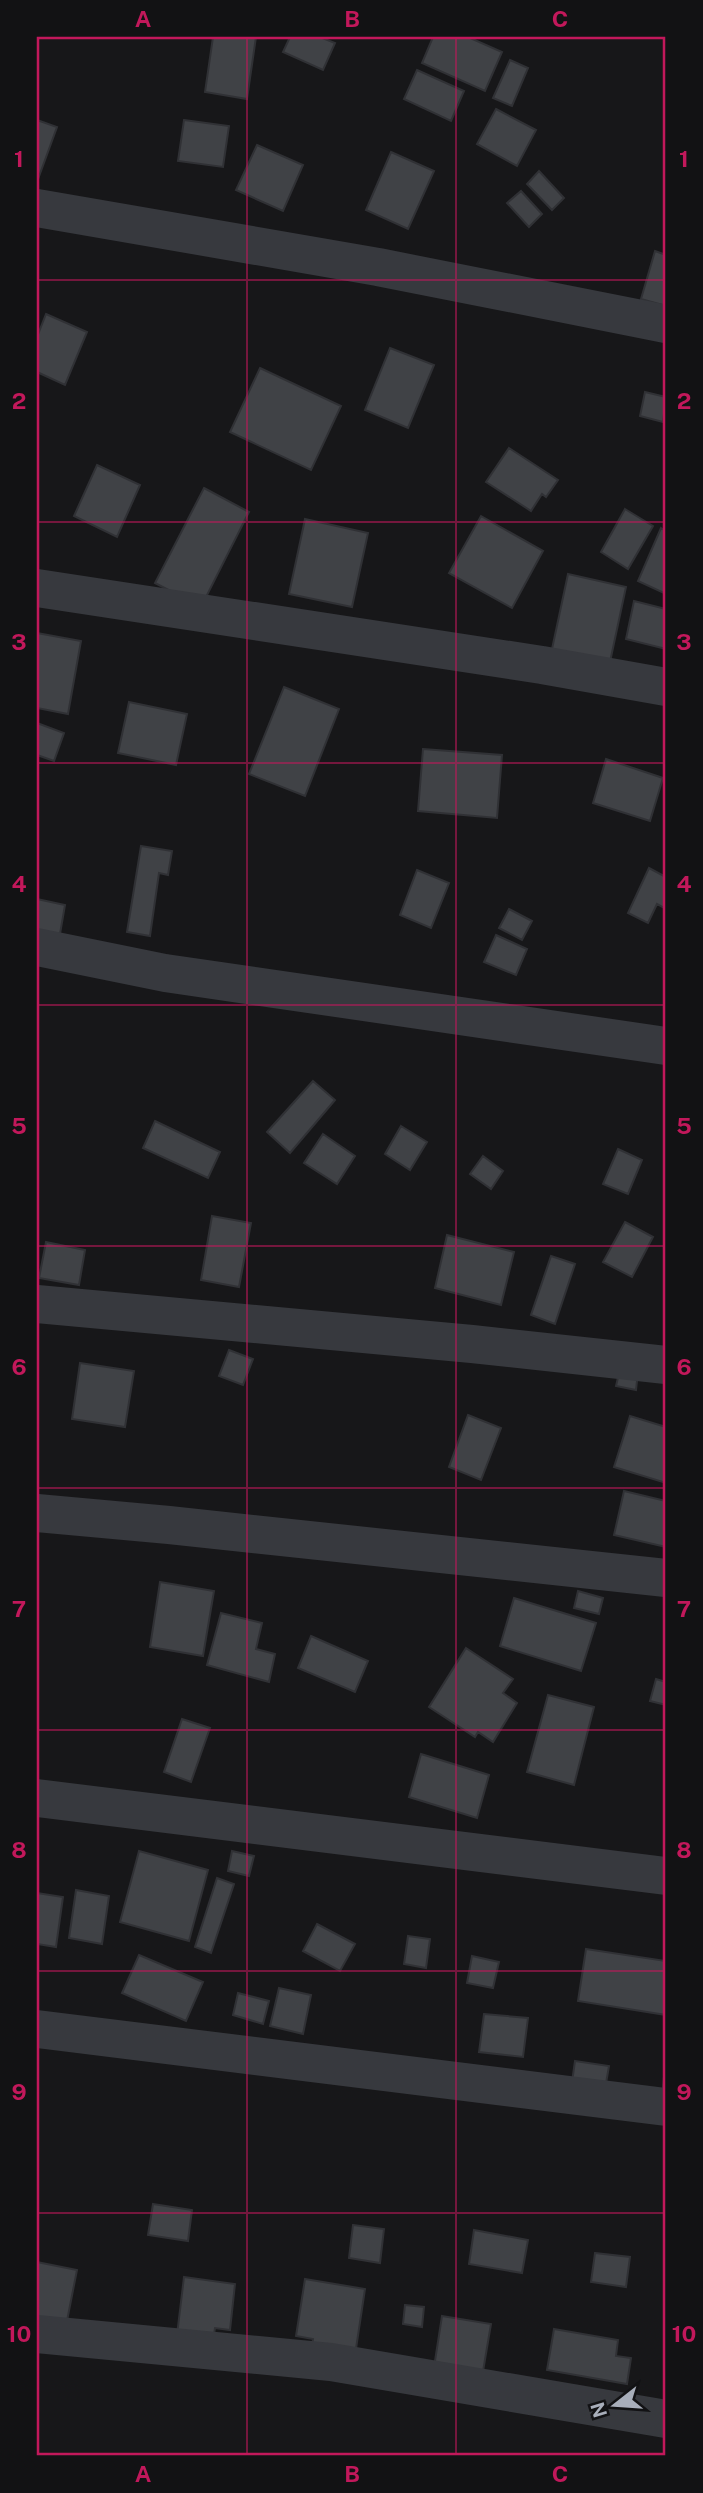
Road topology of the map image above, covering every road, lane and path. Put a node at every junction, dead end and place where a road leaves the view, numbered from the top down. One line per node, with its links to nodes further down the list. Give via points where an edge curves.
1 (37, 208): 2 (street, via 378,267)
2 (666, 324)
3 (37, 588): 4 (street)
4 (666, 687)
5 (37, 947): 6 (street, via 165,973)
6 (666, 1046)
7 (37, 1304): 8 (street)
8 (666, 1365)
9 (37, 1513): 10 (street)
10 (666, 1578)
11 (37, 1798): 12 (street)
12 (666, 1876)
13 (37, 2029): 14 (street)
14 (666, 2107)
15 (37, 2333): 16 (street, via 331,2362)
16 (666, 2419)

